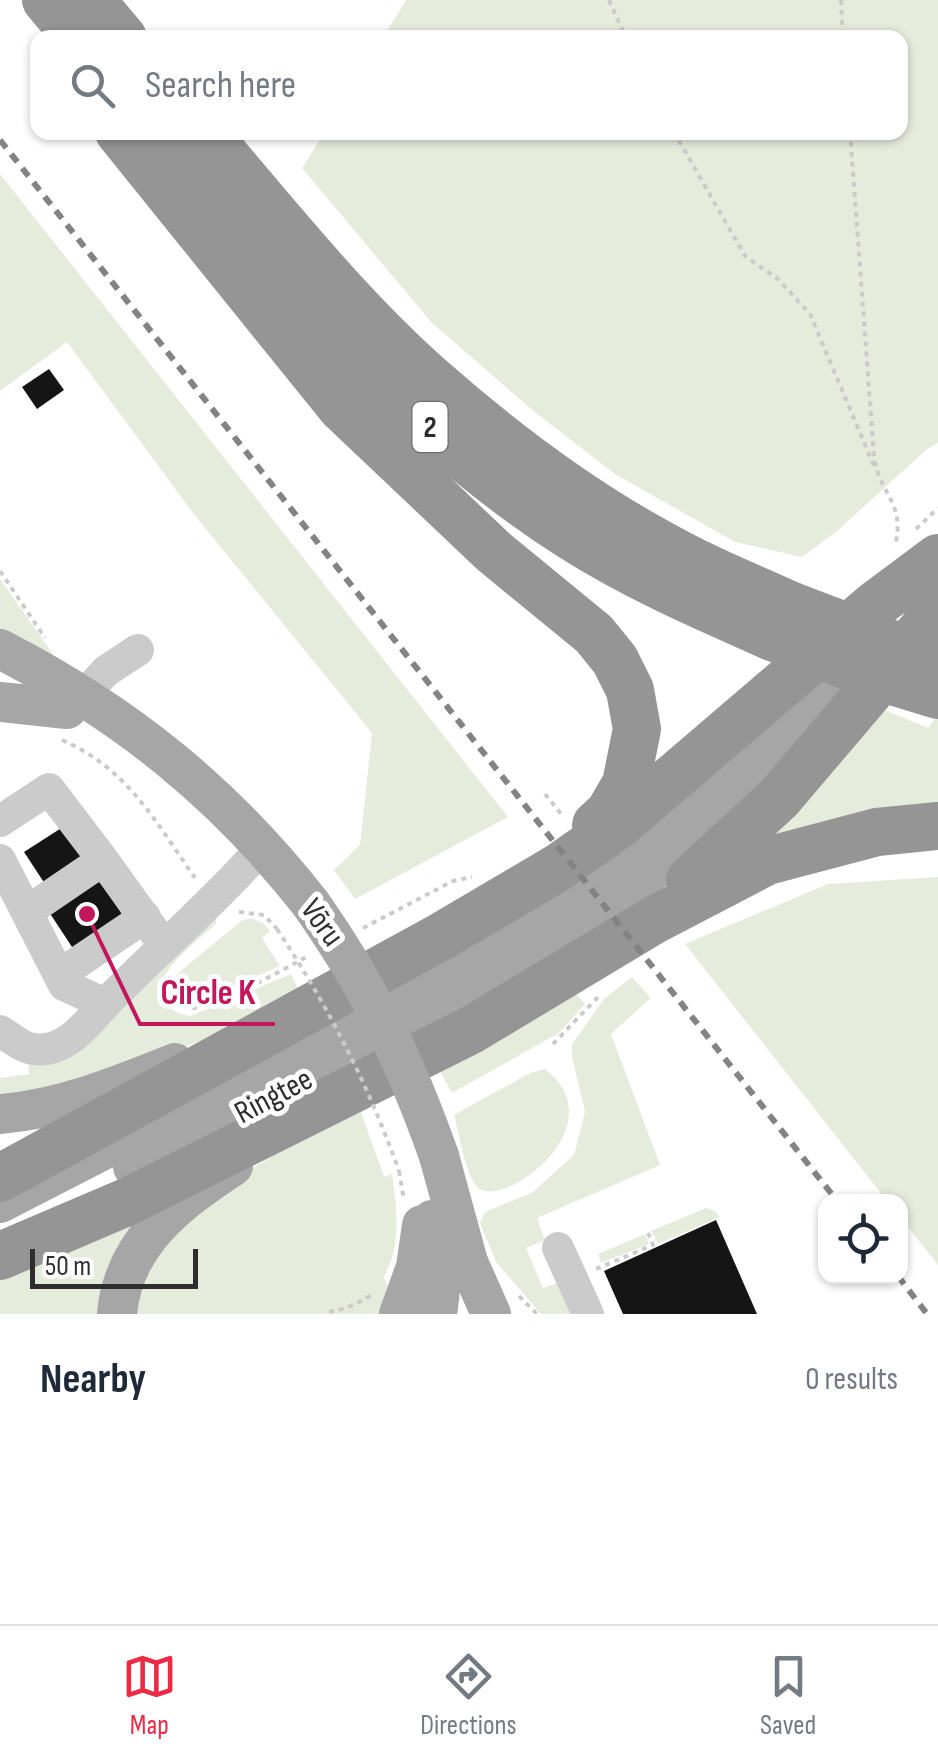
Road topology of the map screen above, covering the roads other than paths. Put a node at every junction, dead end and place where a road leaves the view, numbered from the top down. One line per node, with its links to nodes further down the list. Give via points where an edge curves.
1 (15, 0): 4 (highway)
2 (46, 0): 5 (highway)
3 (91, 0): 6 (highway)
4 (38, 30)
5 (71, 30)
6 (116, 30)
7 (124, 140): 28 (highway, via 341,408 615,660 636,712 626,784)
8 (165, 140): 12 (highway, 2, via 392,396 475,465 570,535 651,583)
9 (212, 140): 12 (highway, 2, via 354,305 445,391 590,501)
10 (916, 551): 28 (highway, via 875,605 618,826)
11 (938, 607): 28 (highway, via 778,798 666,900)
12 (781, 621): 15 (highway, 2, bridge); 17 (highway, 2, bridge, via 863,672)
13 (0, 648): 19 (main road, Võru)
14 (138, 650): 19 (lane, via 106,672)
15 (938, 656)
16 (0, 680): 19 (main road, Võru, via 23,685)
17 (938, 695)
18 (0, 702): 19 (main road)
19 (70, 714): 24 (main road, Võru, via 189,804); 26 (main road, Võru, via 164,752 225,805 268,850)
20 (0, 821): 23 (lane, via 50,788)
21 (938, 826): 28 (highway, via 878,832 766,861 654,920)
22 (0, 860): 25 (lane)
23 (103, 860): 25 (lane); 27 (lane)
24 (248, 863): 26 (main road, Võru); 27 (lane, via 212,902)
25 (28, 911): 29 (lane)
26 (293, 917): 35 (main road, Võru, via 378,1066)
27 (154, 931): 29 (lane); 30 (lane)
28 (537, 936): 31 (highway); 33 (highway, via 471,1030); 37 (main road, Ringtee, via 449,972); 38 (main road, Ringtee, via 449,1003)
29 (59, 975): 30 (lane, via 74,993)
30 (105, 1004): 32 (lane, via 76,1036 51,1048 29,1048)
31 (290, 1018): 34 (main road, via 98,1094); 36 (highway)
32 (0, 1031)
33 (347, 1091): 40 (highway, via 128,1202); 41 (main road, via 206,1184 152,1230 125,1274)
34 (0, 1114)
35 (420, 1172): 42 (main road, via 416,1267); 43 (main road, Võru, via 441,1253); 44 (main road, Võru)
36 (0, 1178)
37 (0, 1204)
38 (0, 1234)
39 (558, 1248): 45 (lane)
40 (0, 1256)
41 (117, 1314)
42 (399, 1314)
43 (437, 1314)
44 (491, 1314)
45 (588, 1314)

